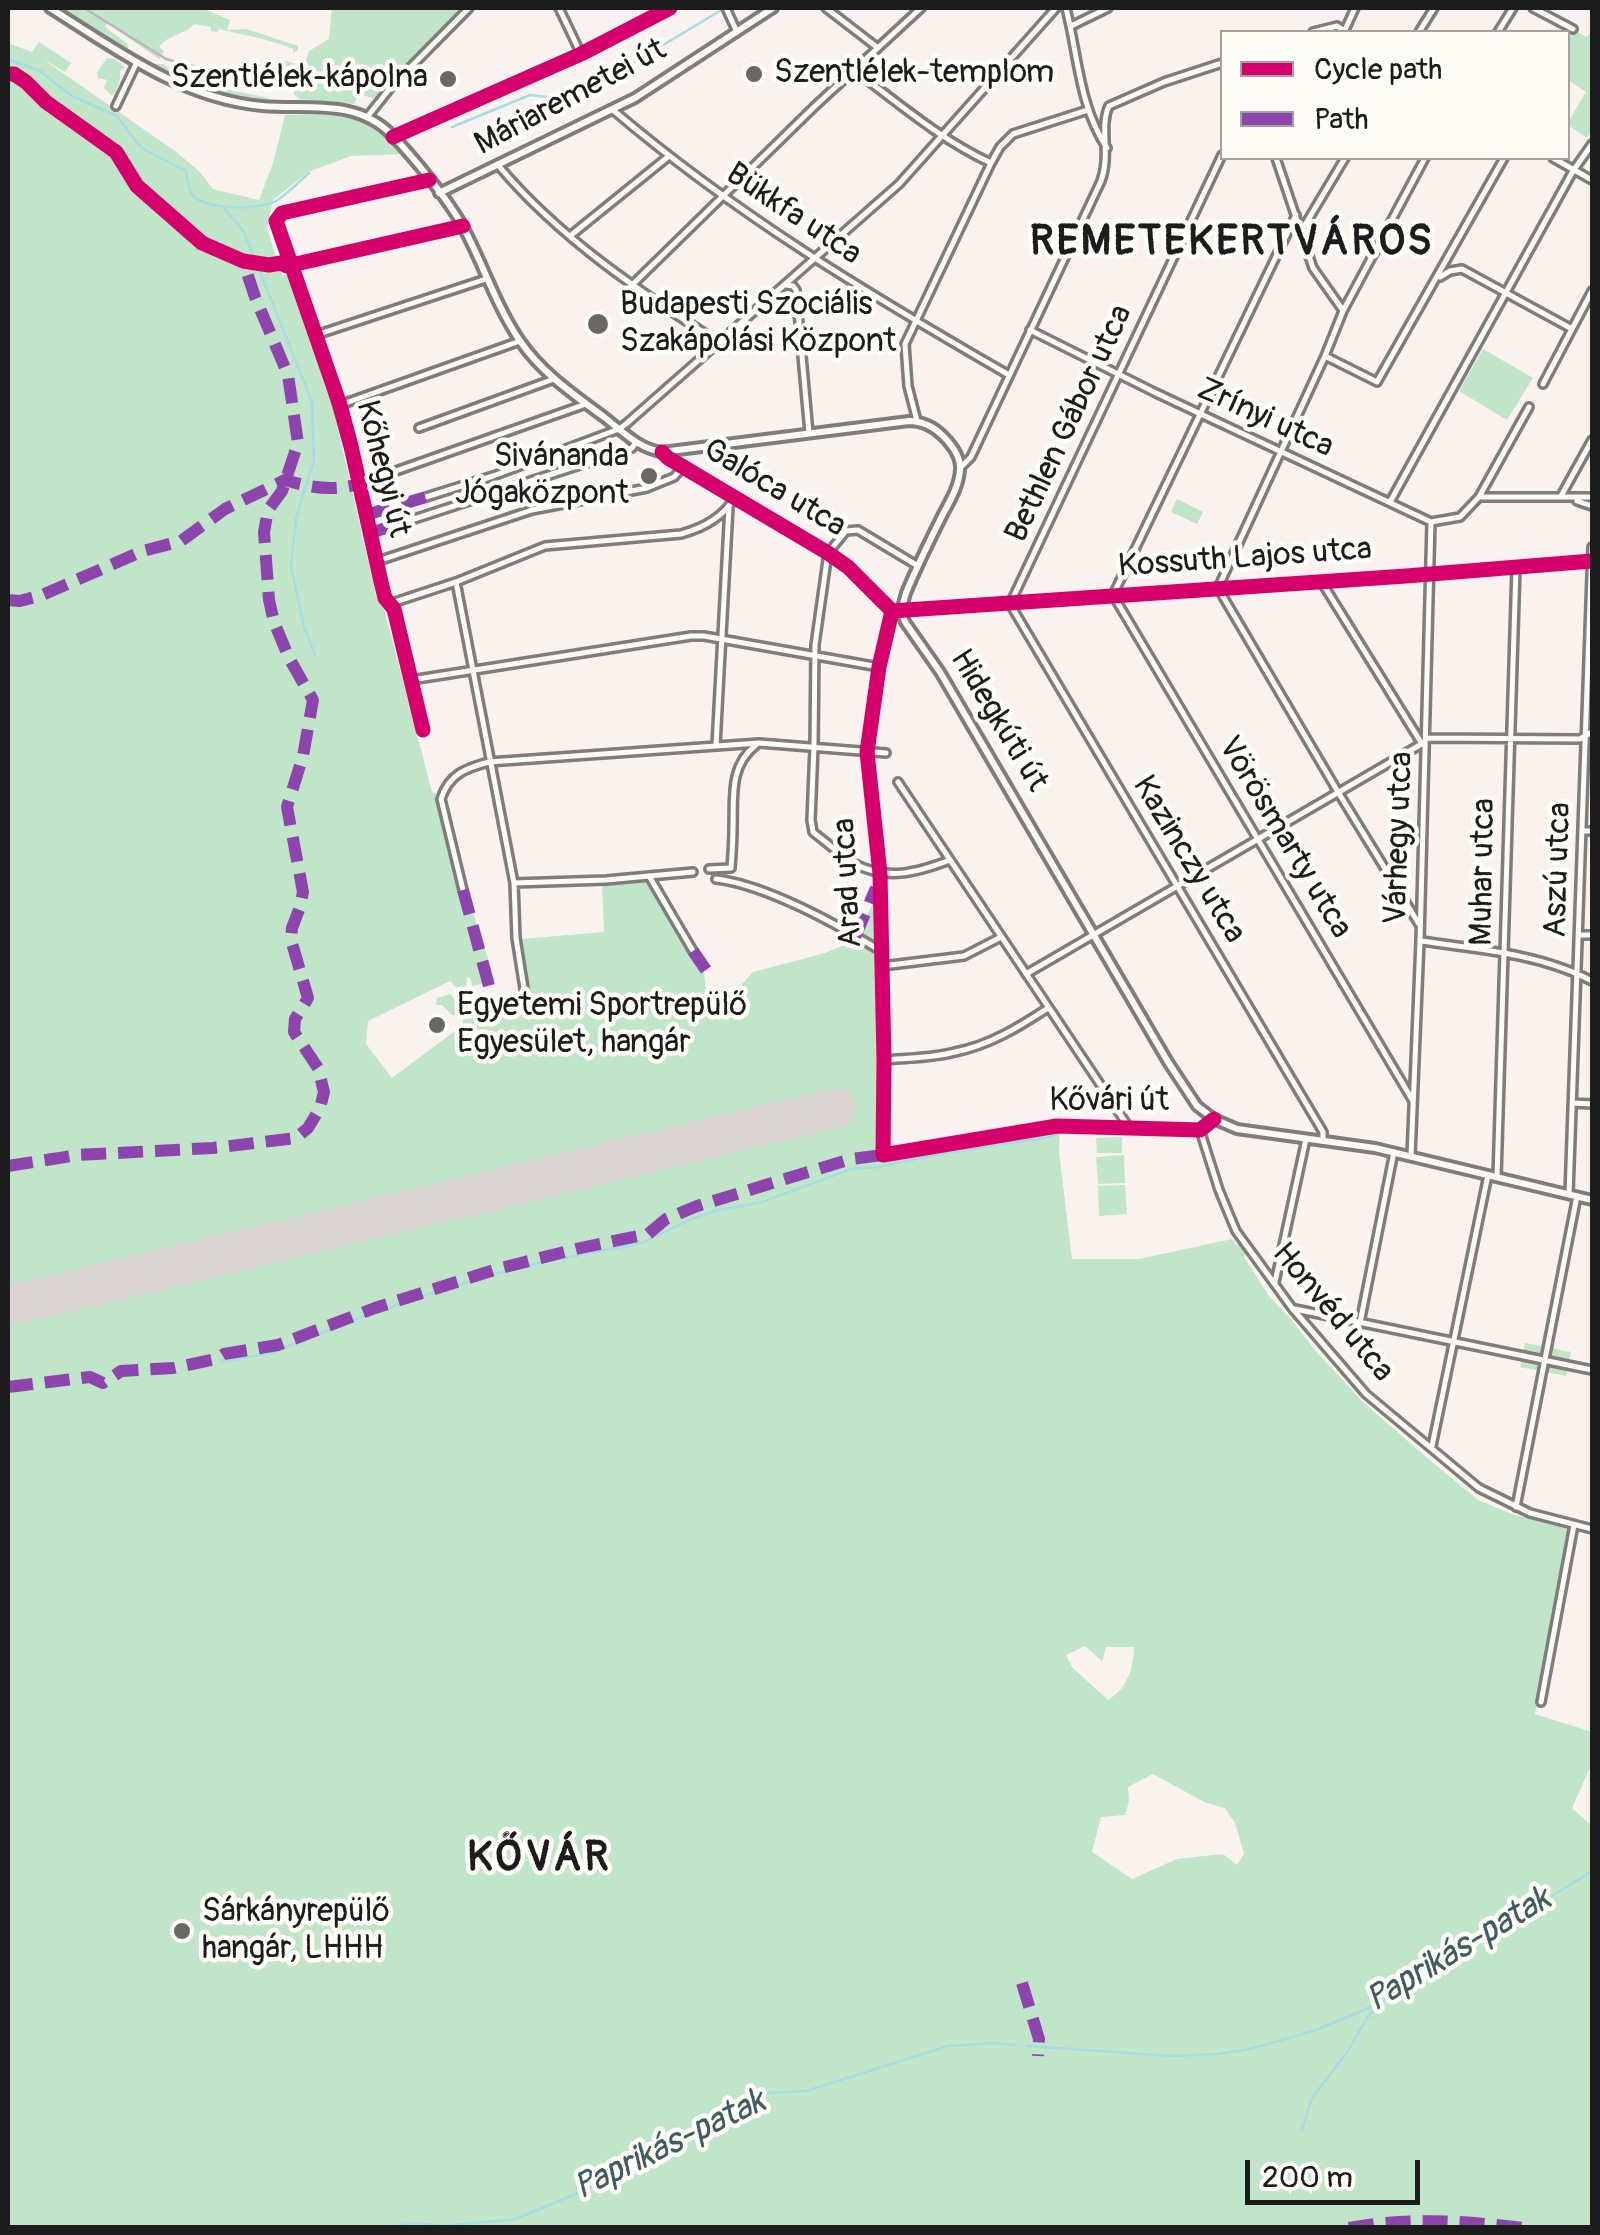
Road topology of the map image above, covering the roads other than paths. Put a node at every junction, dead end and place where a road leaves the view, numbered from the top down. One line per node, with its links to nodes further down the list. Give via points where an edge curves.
1 (50, 8): 23 (main road)
2 (469, 8): 29 (street)
3 (559, 8): 22 (street)
4 (670, 8): 15 (street)
5 (726, 8): 20 (street)
6 (773, 8): 20 (main road, Máriaremetei út)
7 (826, 8): 21 (street)
8 (922, 8): 21 (street)
9 (1056, 8): 33 (street)
10 (1066, 8): 16 (street)
11 (1108, 8): 16 (street)
12 (1434, 8): 18 (street)
13 (1513, 8): 19 (street)
14 (1533, 8): 17 (street)
15 (658, 11): 22 (street)
16 (1071, 26): 28 (street)
17 (1573, 29)
18 (1420, 30)
19 (1499, 30)
20 (738, 32): 27 (main road, Máriaremetei út)
21 (878, 48): 25 (street)
22 (581, 54): 32 (street)
23 (136, 64): 26 (street); 29 (main road, via 236,101)
24 (1220, 64): 31 (street, via 1114,102 1104,117)
25 (854, 70): 33 (street); 49 (street)
26 (116, 106)
27 (614, 110): 36 (street, Bükkfa utca); 44 (main road, Máriaremetei út)
28 (1088, 110): 30 (street); 43 (street, via 1013,134)
29 (368, 116): 32 (main road)
30 (1097, 133): 31 (street); 35 (street)
31 (1106, 133): 35 (street)
32 (393, 136): 46 (main road)
33 (943, 136): 43 (street); 56 (street)
34 (1592, 144): 45 (street)
35 (1107, 148): 67 (street, via 1101,180)
36 (669, 156): 49 (street, Bükkfa utca); 55 (street)
37 (1220, 159): 72 (street, Bethlen Gábor utca)
38 (1277, 160): 51 (street)
39 (1344, 160): 54 (street)
40 (1424, 160): 64 (street)
41 (1503, 160): 58 (street)
42 (1556, 160): 45 (street)
43 (991, 162): 65 (street)
44 (498, 165): 48 (main road, Máriaremetei út); 55 (street)
45 (1573, 170): 47 (street); 63 (street)
46 (429, 180): 48 (main road); 50 (street)
47 (1592, 180)
48 (440, 194): 53 (main road)
49 (722, 196): 56 (street, Bükkfa utca); 61 (street)
50 (308, 208)
51 (1296, 215): 54 (street); 79 (street)
52 (277, 222): 57 (street, Kőhegyi út)
53 (462, 226): 57 (street); 59 (main road)
54 (1300, 233): 64 (street, via 1312,268)
55 (570, 236): 61 (street)
56 (814, 260): 60 (street); 65 (street, Bükkfa utca)
57 (293, 265): 68 (street, Kőhegyi út)
58 (1438, 278): 63 (street, via 1462,269); 71 (street, via 1377,382)
59 (486, 279): 68 (street); 69 (main road)
60 (786, 285): 70 (street); 83 (street, via 796,290)
61 (631, 286): 70 (street)
62 (1592, 291): 66 (street)
63 (1505, 292): 66 (street); 97 (street)
64 (1343, 310): 71 (street)
65 (916, 320): 73 (street, Bükkfa utca); 80 (street, via 905,344)
66 (1572, 329): 75 (street)
67 (1030, 330): 72 (street, Zrínyi utca); 73 (street)
68 (316, 335): 77 (street, Kőhegyi út)
69 (520, 341): 74 (main road); 77 (street)
70 (720, 342): 82 (street)
71 (1325, 356): 86 (street)
72 (1118, 373): 79 (street, Zrínyi utca); 114 (street, Bethlen Gábor utca)
73 (1009, 375): 89 (street)
74 (554, 379): 76 (main road); 81 (street)
75 (1543, 384)
76 (586, 404): 82 (main road); 90 (street)
77 (340, 405): 90 (street, Kőhegyi út)
78 (1529, 408): 93 (street)
79 (1201, 414): 86 (street, Zrínyi utca); 112 (street)
80 (916, 420): 83 (main road); 89 (main road, via 947,439)
81 (419, 428)
82 (618, 429): 85 (main road); 92 (street)
83 (809, 430): 87 (main road)
84 (1592, 440): 91 (street)
85 (636, 442): 87 (main road); 100 (street)
86 (1282, 450): 97 (street, Zrínyi utca); 111 (street)
87 (662, 452): 88 (street, Galóca utca)
88 (683, 467): 94 (street, Galóca utca); 104 (street, via 646,488 532,510)
89 (960, 468): 106 (main road)
90 (360, 484): 104 (street, Kőhegyi út)
91 (1561, 496): 93 (street); 95 (street)
92 (426, 497)
93 (1479, 497): 101 (street, via 1460,517)
94 (734, 498): 99 (street); 103 (street, Galóca utca)
95 (1570, 498): 96 (street); 98 (street)
96 (1592, 498)
97 (1390, 503): 101 (street, Zrínyi utca)
98 (1592, 506)
99 (729, 507): 110 (street, via 681,534 545,546); 117 (street)
100 (408, 521)
101 (1431, 522): 108 (street, Várhegy utca)
102 (1592, 547): 105 (street, Aszú utca)
103 (828, 553): 106 (street, via 846,531 858,530); 115 (street, Galóca utca); 119 (street)
104 (377, 561): 113 (street, Kőhegyi út)
105 (1592, 561): 107 (street, Kossuth Lajos utca); 118 (street, Aszú utca)
106 (918, 566): 116 (main road)
107 (1516, 568): 108 (street, Kossuth Lajos utca); 125 (street, Muhar utca)
108 (1430, 574): 109 (street, Kossuth Lajos utca); 126 (street, Várhegy utca)
109 (1321, 581): 111 (street, Kossuth Lajos utca); 126 (street)
110 (456, 582): 113 (street); 121 (street)
111 (1218, 588): 112 (street, Kossuth Lajos utca); 134 (street)
112 (1113, 596): 114 (street, Kossuth Lajos utca); 137 (street, Vörösmarty utca)
113 (391, 603): 122 (street, Kőhegyi út)
114 (1010, 604): 116 (street, Kossuth Lajos utca); 147 (street, Kazinczy utca)
115 (892, 611): 116 (street); 120 (street, Arad utca)
116 (902, 612): 150 (main road, Hidegkúti út)
117 (722, 640): 119 (street); 121 (street, via 691,636); 128 (street)
118 (1592, 642): 124 (street, Aszú utca)
119 (814, 656): 120 (street); 129 (street)
120 (879, 667): 130 (street, Arad utca)
121 (473, 671): 122 (street); 132 (street)
122 (411, 680): 123 (street, Kőhegyi út)
123 (423, 730)
124 (1589, 733): 125 (street, via 1580,739); 135 (street, Aszú utca)
125 (1510, 740): 126 (street); 157 (street, Muhar utca)
126 (1424, 741): 134 (street); 149 (street, Várhegy utca)
127 (759, 743): 128 (street); 129 (street); 141 (street, via 747,752 732,790 731,868)
128 (716, 745): 132 (street)
129 (814, 746): 130 (street); 138 (street, via 813,832)
130 (868, 752): 131 (street); 143 (street, Arad utca)
131 (886, 752)
132 (489, 762): 146 (street); 148 (street, via 453,776 441,799)
133 (898, 782): 139 (street)
134 (1338, 792): 137 (street); 149 (street)
135 (1582, 831): 136 (street); 151 (street, Aszú utca)
136 (1592, 832)
137 (1258, 840): 147 (street); 166 (street, Vörösmarty utca)
138 (838, 852)
139 (950, 860): 143 (street, via 913,873); 153 (street)
140 (853, 863): 143 (street)
141 (708, 869)
142 (692, 872): 144 (street)
143 (880, 874): 156 (street, Arad utca)
144 (649, 876): 146 (street); 155 (street)
145 (716, 879): 156 (street, via 794,904)
146 (514, 882): 162 (street)
147 (1178, 886): 150 (street); 171 (street, Kazinczy utca)
148 (463, 890)
149 (1420, 926): 154 (street, Várhegy utca)
150 (1094, 934): 160 (street); 168 (main road, Hidegkúti út, via 1191,1099)
151 (1580, 935): 152 (street); 159 (street, Aszú utca)
152 (1592, 936)
153 (1001, 937): 158 (street, via 964,956); 160 (street)
154 (1420, 941): 157 (street); 166 (street, Várhegy utca)
155 (693, 951)
156 (881, 951): 158 (street, Arad utca)
157 (1504, 954): 159 (street); 176 (street, Muhar utca)
158 (882, 966): 164 (street, Arad utca)
159 (1578, 973): 161 (street); 165 (street, Aszú utca)
160 (1026, 974): 163 (street)
161 (1592, 981)
162 (526, 1001)
163 (1048, 1008): 164 (street, via 985,1044); 169 (street)
164 (884, 1060): 175 (street, Arad utca)
165 (1573, 1103): 167 (street); 177 (street, Aszú utca)
166 (1414, 1104): 174 (street, Várhegy utca)
167 (1592, 1104)
168 (1214, 1119): 170 (street, Kővári út); 172 (main road, via 1250,1132)
169 (1130, 1129): 170 (street, Kővári út); 175 (street, Kővári út, via 1058,1126)
170 (1200, 1130): 179 (street, Honvéd utca, via 1231,1220)
171 (1323, 1138): 172 (main road); 173 (main road)
172 (1306, 1139): 179 (street)
173 (1394, 1152): 174 (main road); 181 (street)
174 (1411, 1153): 176 (main road)
175 (883, 1155)
176 (1495, 1174): 177 (main road); 182 (street, Muhar utca)
177 (1571, 1193): 178 (main road); 183 (street, Aszú utca)
178 (1592, 1200)
179 (1274, 1284): 180 (street, Honvéd utca)
180 (1292, 1308): 181 (street); 185 (street, Honvéd utca, via 1366,1394)
181 (1360, 1323): 182 (street)
182 (1452, 1342): 183 (street); 185 (street, Muhar utca)
183 (1545, 1360): 184 (street); 186 (street, Aszú utca)
184 (1592, 1370)
185 (1432, 1448): 186 (street, Honvéd utca, via 1479,1488)
186 (1516, 1508): 187 (street, Honvéd utca)
187 (1574, 1525): 188 (street, Honvéd utca); 189 (street)
188 (1592, 1529)
189 (1541, 1702)

